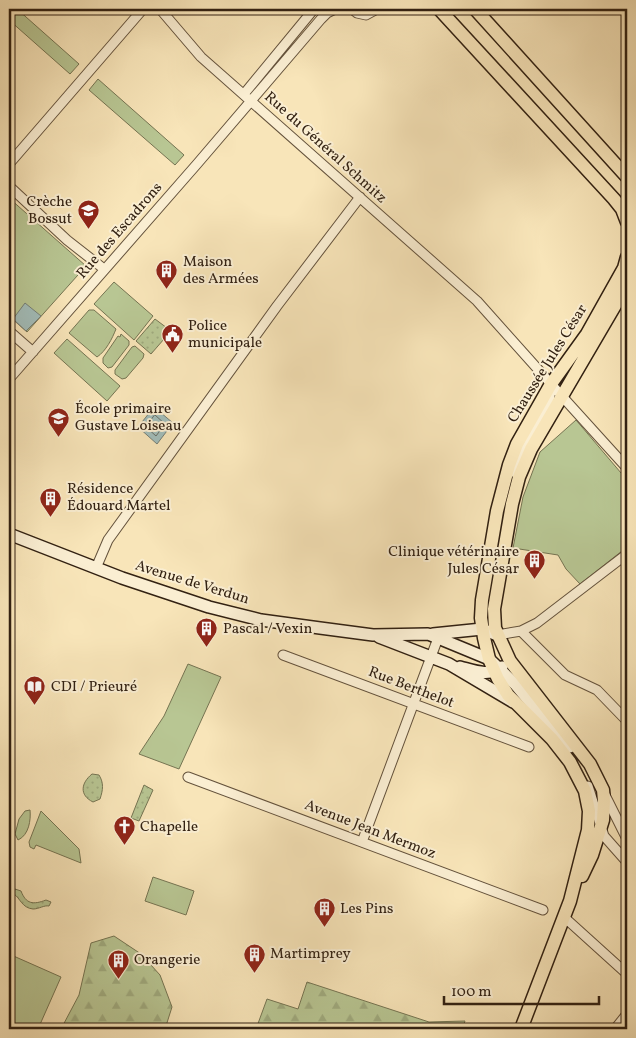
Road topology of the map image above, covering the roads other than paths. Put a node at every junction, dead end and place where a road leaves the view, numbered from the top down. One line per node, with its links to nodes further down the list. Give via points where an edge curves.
1 (143, 9): 12 (street)
2 (160, 9): 9 (street, Rue du Général Schmitz, via 201,57)
3 (314, 9): 9 (street)
4 (335, 9): 10 (street, Rue des Escadrons, via 321,19)
5 (352, 9): 6 (street, via 366,15)
6 (377, 9)
7 (439, 9): 13 (main road)
8 (475, 9): 11 (main road)
9 (244, 94): 10 (street, Rue du Général Schmitz)
10 (251, 101): 17 (street, Rue du Général Schmitz); 21 (street, Rue des Escadrons)
11 (601, 146): 14 (main road); 15 (main road)
12 (9, 164)
13 (584, 166): 18 (main road); 19 (main road, via 622,208)
14 (627, 172)
15 (627, 177)
16 (9, 186): 21 (street)
17 (360, 198): 27 (street, Rue du Général Schmitz, via 477,301); 33 (street, via 108,540)
18 (627, 207)
19 (627, 222)
20 (626, 263): 24 (main road, Chaussée Jules César)
21 (104, 270): 25 (street, Rue des Escadrons)
22 (627, 285): 28 (main road, Chaussée Jules César)
23 (9, 331): 25 (street)
24 (587, 334): 27 (main road, Chaussée Jules César); 28 (street)
25 (33, 352): 26 (street, Rue des Escadrons)
26 (9, 379)
27 (551, 384): 28 (street, Rue du Général Schmitz); 30 (street, via 549,405 519,461 513,480); 34 (main road, Chaussée Jules César, via 517,444 509,465 497,511 482,604)
28 (562, 397): 29 (street); 30 (main road, Chaussée Jules César, via 531,449)
29 (627, 468)
30 (512, 504): 36 (main road, Chaussée Jules César, via 494,609 495,628)
31 (9, 534): 33 (main road, Avenue de Verdun)
32 (627, 554): 35 (street, via 537,623)
33 (96, 568): 37 (main road, Avenue de Verdun, via 217,609 262,620)
34 (482, 629): 36 (main road); 38 (main road); 41 (main road, Chaussée Jules César)
35 (521, 631): 36 (street); 47 (street, via 565,674 597,690)
36 (503, 634): 42 (main road, Chaussée Jules César)
37 (373, 635): 38 (main road, Avenue de Verdun); 40 (main road, Avenue de Verdun)
38 (433, 636): 40 (street); 41 (main road, Avenue de Verdun)
39 (283, 655): 45 (street, Rue Berthelot)
40 (431, 657): 43 (main road, Avenue de Verdun); 45 (street)
41 (490, 659): 44 (main road, Chaussée Jules César)
42 (510, 661): 44 (main road); 50 (main road, Chaussée Jules César)
43 (449, 664): 44 (main road, via 483,672); 46 (main road, Avenue de Verdun)
44 (497, 670): 46 (main road, Chaussée Jules César, via 504,689); 50 (main road, via 515,684 578,756)
45 (414, 704): 48 (street, Rue Berthelot); 55 (street)
46 (517, 705): 49 (main road, Chaussée Jules César, via 552,739)
47 (627, 721)
48 (529, 747)
49 (570, 763): 53 (street, via 590,790); 57 (main road, Chaussée Jules César, via 585,791 588,811 588,830)
50 (590, 764): 52 (main road, Chaussée Jules César)
51 (188, 777): 55 (street, Avenue Jean Mermoz)
52 (603, 790): 53 (main road); 54 (street)
53 (603, 832): 56 (street); 57 (main road)
54 (627, 839)
55 (362, 842): 58 (street, Avenue Jean Mermoz)
56 (627, 862)
57 (570, 901): 59 (main road)
58 (542, 910)
59 (564, 917): 60 (street); 62 (main road)
60 (627, 974)
61 (627, 1014): 63 (street)
62 (521, 1029)
63 (615, 1029)

